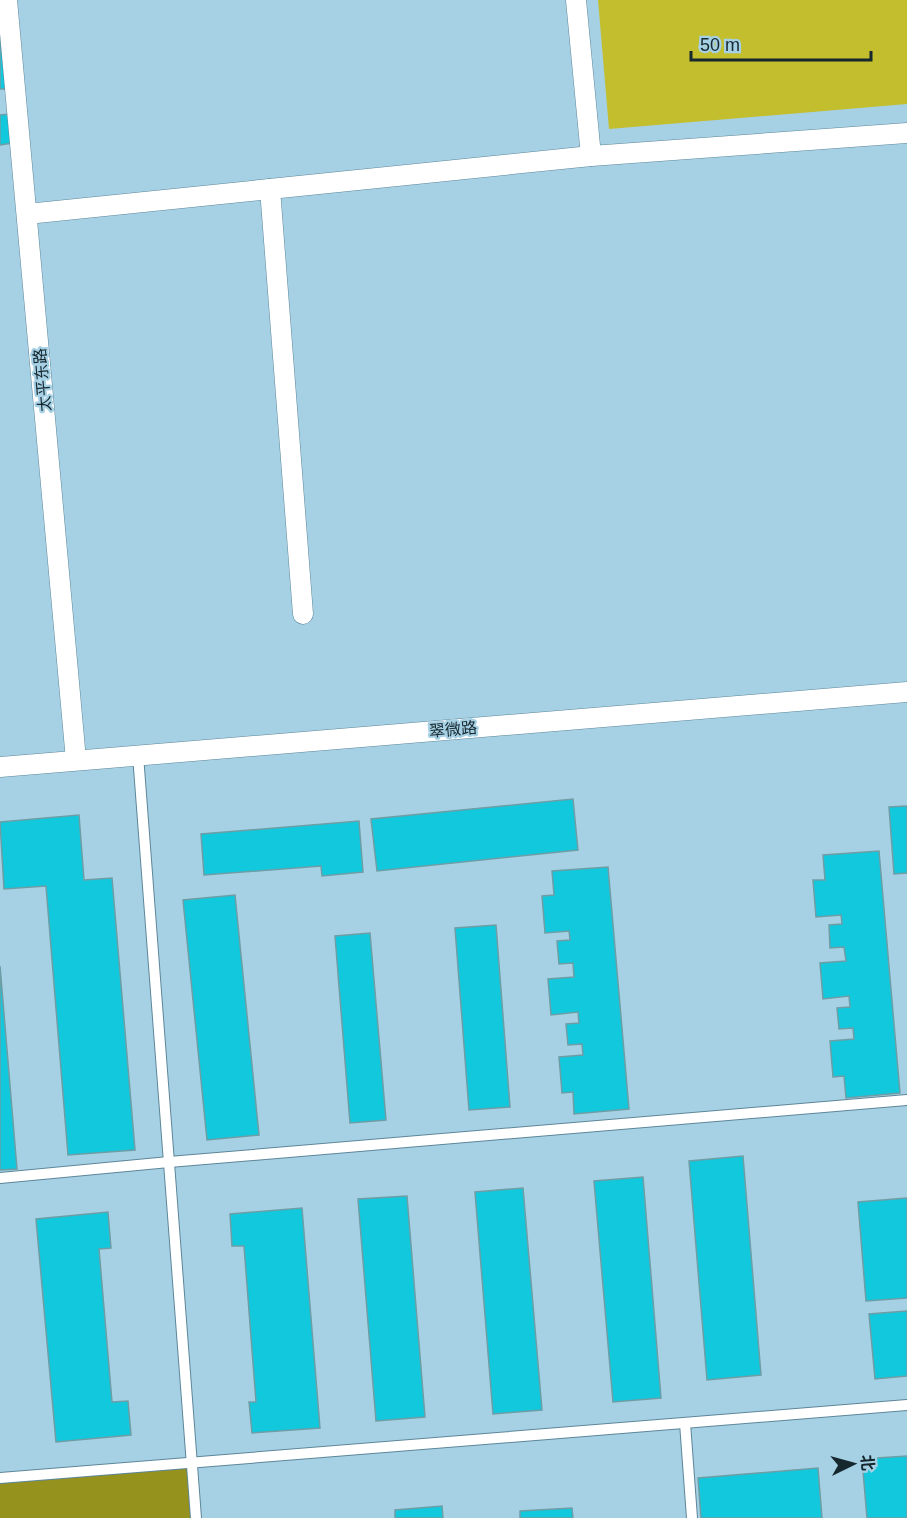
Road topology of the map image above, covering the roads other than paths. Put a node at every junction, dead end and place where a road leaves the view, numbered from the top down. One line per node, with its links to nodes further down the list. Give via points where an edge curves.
1 (7, 0): 6 (street, 太平东路)
2 (576, 0): 4 (street)
3 (907, 133): 4 (street)
4 (591, 156): 5 (street)
5 (270, 189): 6 (street); 7 (street)
6 (27, 214): 10 (street, 太平东路)
7 (303, 614)
8 (907, 692): 9 (street, 翠微路)
9 (138, 755): 10 (street, 翠微路); 13 (lane)
10 (76, 760): 11 (street, 翠微路)
11 (0, 767)
12 (907, 1100): 13 (lane)
13 (169, 1162): 14 (lane); 17 (lane)
14 (0, 1179)
15 (907, 1405): 16 (lane)
16 (685, 1423): 17 (lane); 20 (lane)
17 (192, 1462): 18 (lane); 19 (lane)
18 (0, 1478)
19 (196, 1518)
20 (692, 1518)

